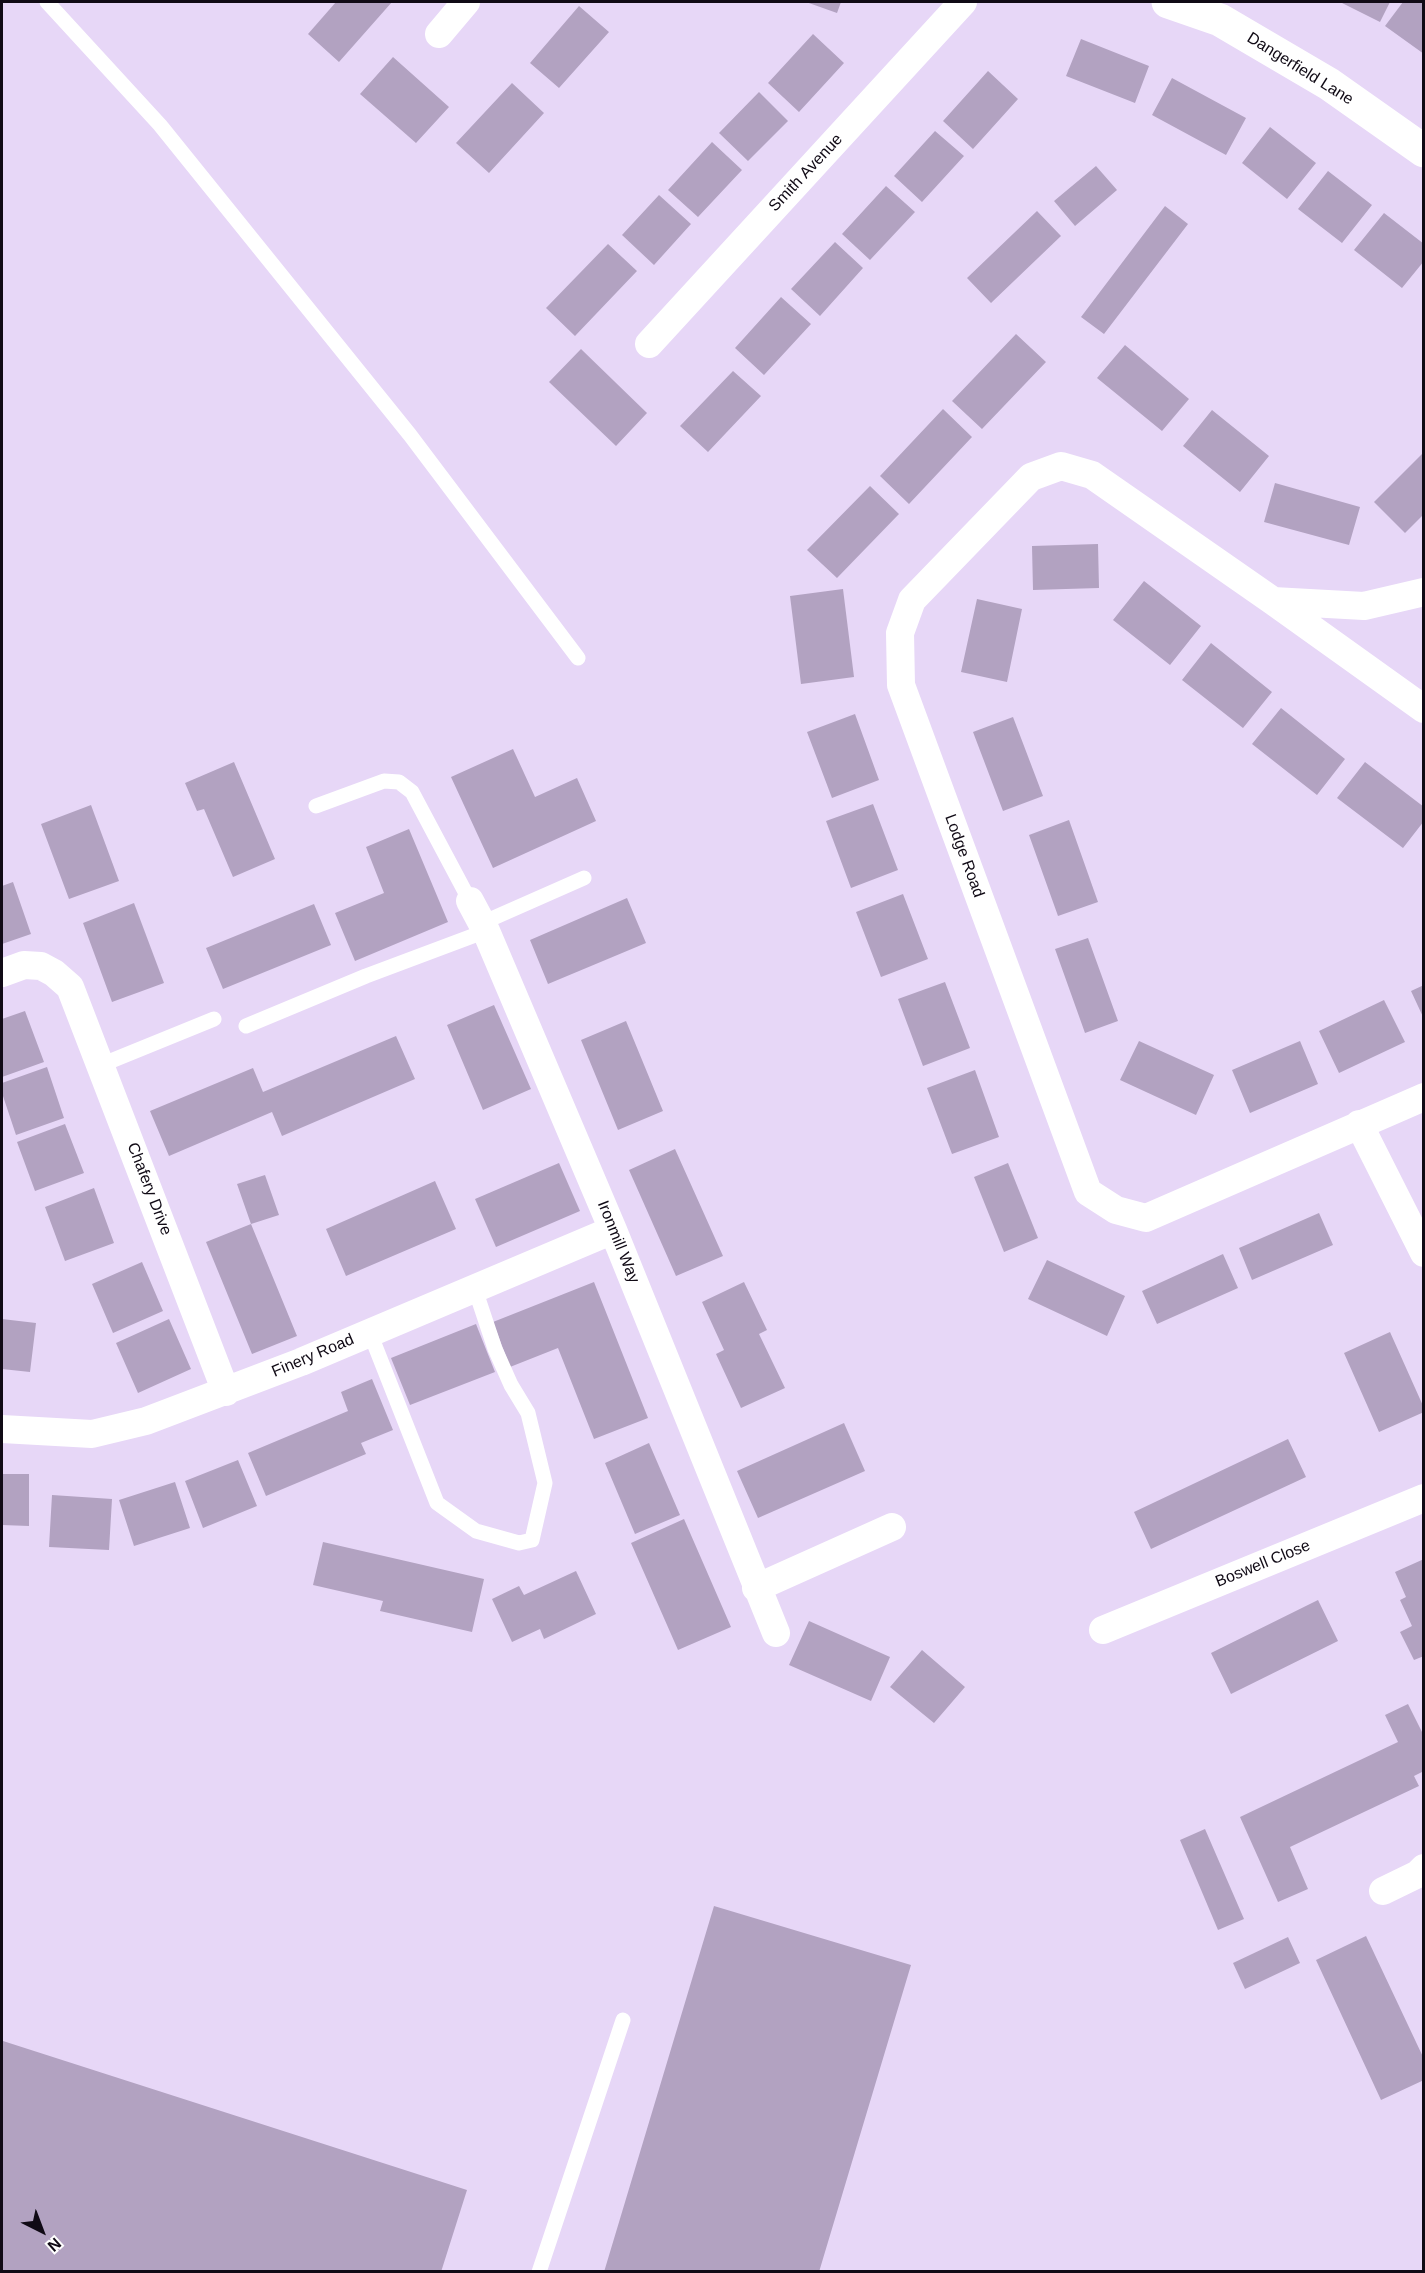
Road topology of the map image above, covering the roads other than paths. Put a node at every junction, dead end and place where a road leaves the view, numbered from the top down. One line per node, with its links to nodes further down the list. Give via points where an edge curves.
1 (47, 2): 11 (lane, via 168,134 410,435)
2 (466, 2): 6 (street)
3 (963, 2): 8 (street, Smith Avenue)
4 (1168, 2): 5 (street, Dangerfield Lane)
5 (1223, 11): 7 (street, Dangerfield Lane)
6 (439, 34)
7 (1424, 151)
8 (649, 344)
9 (1424, 592): 10 (street, via 1364,606)
10 (1273, 602): 12 (street, Lodge Road); 21 (street, Lodge Road, via 1092,476 1061,466 1032,477 912,600 900,633 901,685 1088,1192 1116,1210 1146,1218)
11 (578, 658)
12 (1424, 710)
13 (316, 806): 15 (lane, via 384,781 399,782 412,792)
14 (584, 878): 15 (lane)
15 (479, 918): 18 (lane, via 366,976); 22 (street, Ironmill Way)
16 (2, 973): 19 (street, Chafery Drive, via 24,965 54,972 70,987)
17 (214, 1019): 19 (lane)
18 (246, 1026)
19 (101, 1065): 26 (street, Chafery Drive)
20 (1424, 1097): 21 (street, Lodge Road)
21 (1359, 1124): 23 (street)
22 (613, 1230): 24 (street, Finery Road); 30 (street, Ironmill Way)
23 (1424, 1253)
24 (475, 1289): 25 (street, Finery Road); 25 (lane, via 507,1376 528,1413 545,1483 532,1540 519,1543 476,1531 437,1503)
25 (370, 1333): 26 (street, Finery Road)
26 (226, 1392): 27 (street, Finery Road, via 146,1421 92,1434)
27 (2, 1429)
28 (1424, 1498): 31 (street, Boswell Close)
29 (892, 1527): 30 (street)
30 (756, 1588): 32 (street, Ironmill Way)
31 (1103, 1630)
32 (776, 1633)
33 (1424, 1868): 34 (street)
34 (1383, 1891)
35 (623, 2020): 36 (lane)
36 (539, 2271)

